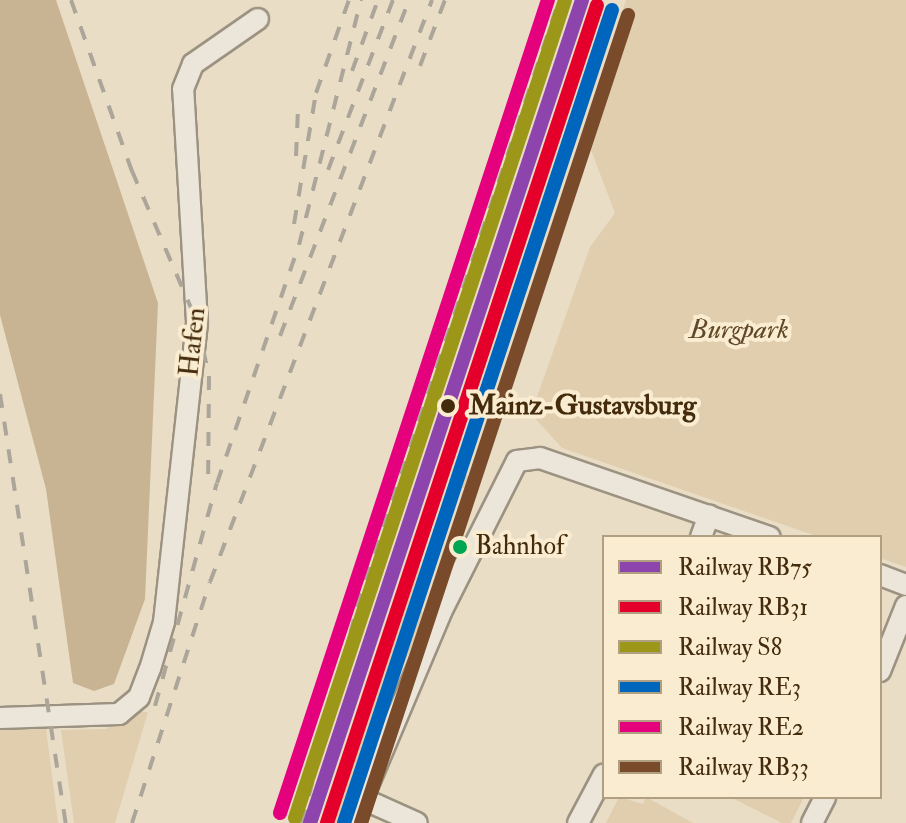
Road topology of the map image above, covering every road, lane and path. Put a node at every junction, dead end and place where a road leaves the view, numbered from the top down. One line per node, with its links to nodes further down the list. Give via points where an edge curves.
1 (258, 19): 9 (street, Hafen, via 193,64 183,89 197,322 164,622 139,697 101,719)
2 (709, 515): 3 (street); 4 (street); 11 (street, via 522,458 501,485)
3 (702, 535)
4 (764, 535)
5 (882, 576): 6 (street)
6 (906, 585)
7 (906, 606): 8 (street)
8 (882, 666)
9 (0, 718)
10 (602, 778): 15 (street)
11 (361, 798): 13 (street); 14 (street)
12 (824, 799): 16 (street)
13 (352, 823)
14 (417, 823)
15 (578, 823)
16 (812, 823)

